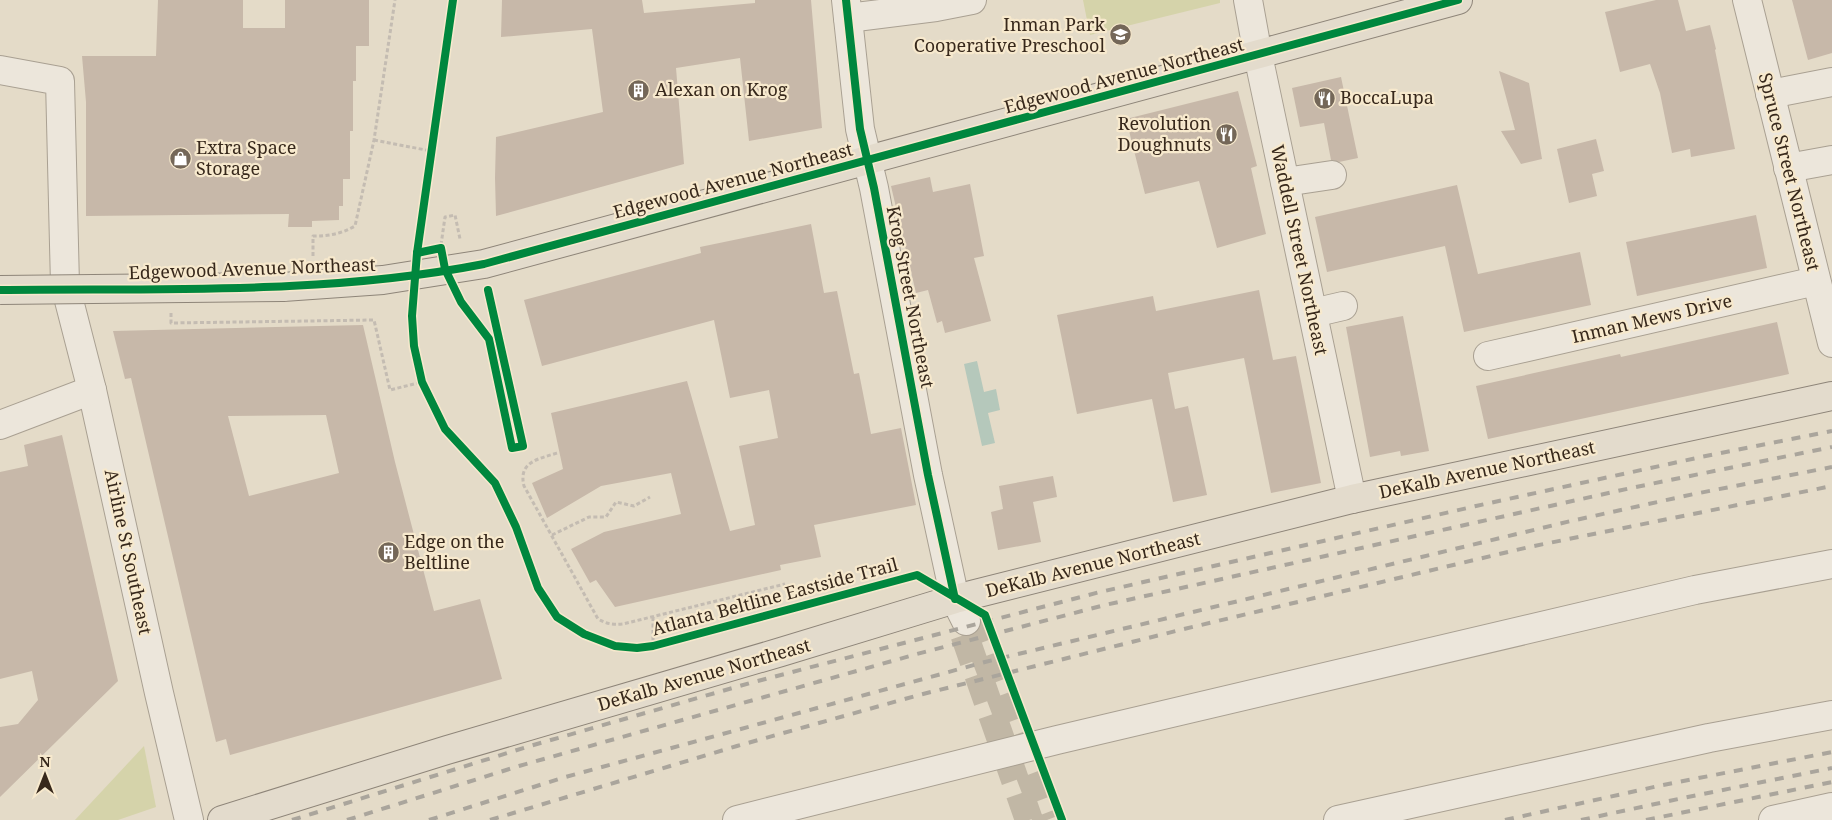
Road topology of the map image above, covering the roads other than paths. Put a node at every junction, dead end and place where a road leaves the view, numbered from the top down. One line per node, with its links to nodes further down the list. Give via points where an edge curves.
1 (972, 0): 5 (street)
2 (1248, 0): 7 (street, Waddell Street Northeast)
3 (1458, 0): 7 (main road, Edgewood Avenue Northeast)
4 (1747, 0): 10 (street, Spruce Street Northeast)
5 (936, 4): 6 (street)
6 (847, 9): 11 (street, Krog Street Northeast, via 860,129)
7 (1258, 55): 11 (main road, Edgewood Avenue Northeast); 15 (street, Waddell Street Northeast)
8 (0, 70): 22 (street, Airline St Southeast, via 60,81 64,284)
9 (1832, 82): 10 (street)
10 (1770, 94): 13 (street, Spruce Street Northeast)
11 (867, 160): 17 (main road, Edgewood Avenue Northeast, bridge, via 493,262 449,271 383,280 284,286); 27 (street, Krog Street Northeast, via 928,476)
12 (1832, 160): 13 (street)
13 (1788, 168): 16 (street, Spruce Street Northeast)
14 (1332, 175): 15 (street)
15 (1285, 182): 19 (street, Waddell Street Northeast)
16 (1816, 281): 20 (street, Spruce Street Northeast); 21 (street, Inman Mews Drive)
17 (0, 290)
18 (1343, 306): 19 (street)
19 (1313, 313): 25 (street, Waddell Street Northeast)
20 (1832, 343)
21 (1488, 356)
22 (92, 390): 24 (street); 30 (street, Airline St Southeast)
23 (1832, 396): 25 (main road, DeKalb Avenue Northeast)
24 (0, 425)
25 (1352, 499): 27 (main road, DeKalb Avenue Northeast)
26 (1832, 564): 32 (street, via 1695,590 1057,740)
27 (961, 610): 31 (main road, DeKalb Avenue Northeast, via 791,650 447,750)
28 (1832, 715): 33 (street, via 1709,738)
29 (1832, 807): 34 (street)
30 (189, 820)
31 (222, 820)
32 (737, 820)
33 (1338, 820)
34 (1773, 820)

